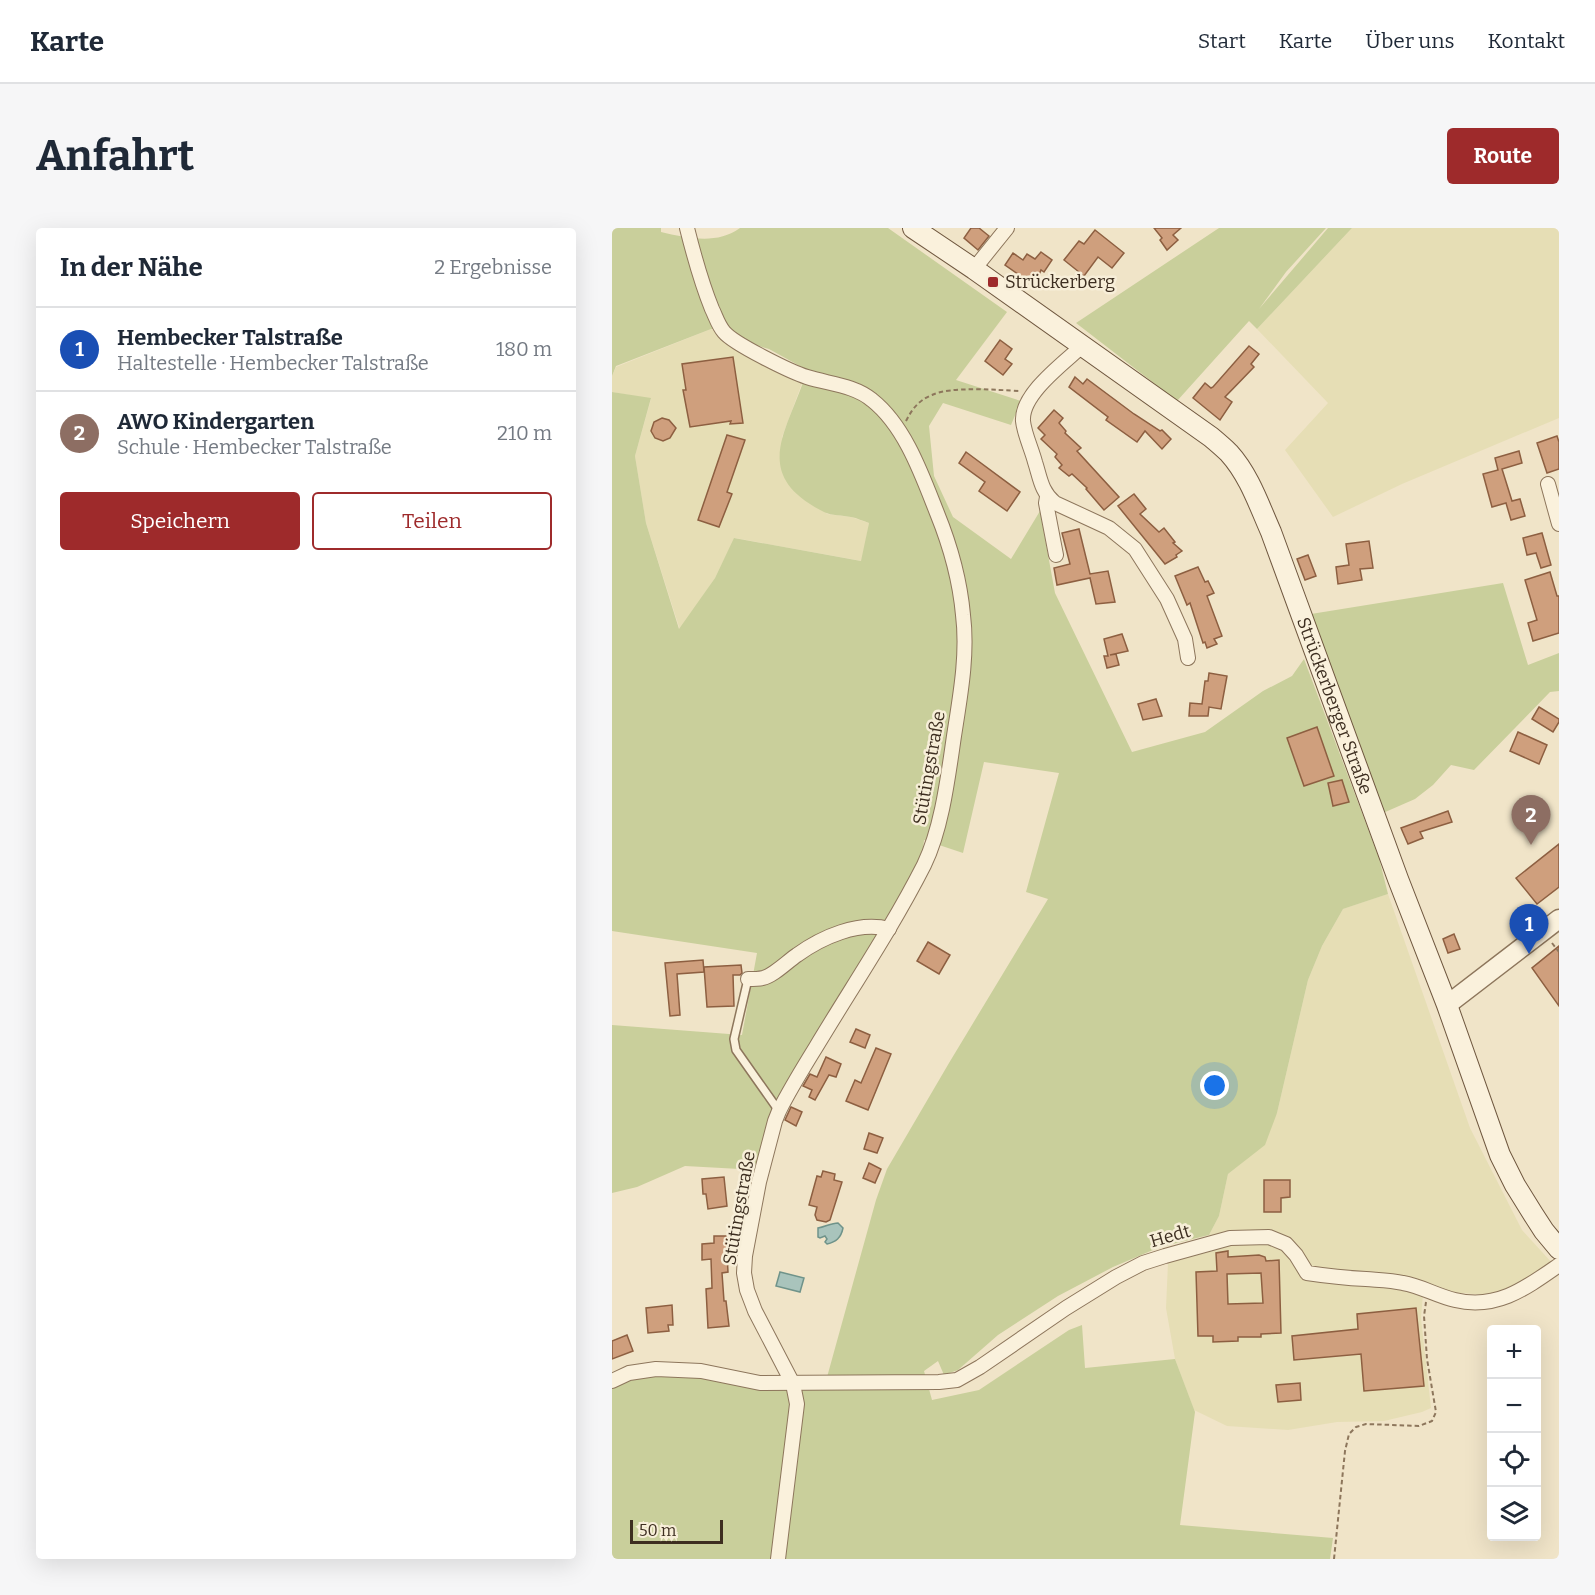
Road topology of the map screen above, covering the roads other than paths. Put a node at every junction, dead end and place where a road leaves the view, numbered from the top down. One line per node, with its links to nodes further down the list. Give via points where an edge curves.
1 (687, 228): 12 (street, Stütingstraße, via 699,275 725,333 805,377 860,392 885,411 921,473 943,527 964,618 961,690 934,839)
2 (913, 228): 4 (main road, Strückerberger Straße)
3 (1007, 228): 4 (street)
4 (974, 269): 5 (main road, Strückerberger Straße)
5 (1082, 346): 7 (street, via 1034,392 1024,410 1023,422); 14 (main road, Strückerberger Straße, via 1211,437 1242,470 1253,489)
6 (1548, 484): 8 (street)
7 (1047, 497): 9 (street); 10 (street, via 1109,528 1136,549 1167,599 1185,639)
8 (1559, 524)
9 (1056, 555)
10 (1188, 658)
11 (1559, 919): 14 (street)
12 (889, 929): 13 (street, via 876,926 839,933 799,953 764,978); 15 (street, Stütingstraße)
13 (748, 979): 15 (lane, via 734,1039 736,1050)
14 (1447, 1005): 16 (main road, Strückerberger Straße, via 1500,1155 1533,1214)
15 (779, 1111): 19 (street, Stütingstraße, via 759,1182 744,1273 755,1311)
16 (1559, 1249)
17 (1559, 1265): 19 (street, Hedt, via 1512,1295 1478,1304 1399,1282 1307,1273 1286,1244 1269,1237 1230,1238 1143,1263 1116,1277 957,1380)
18 (612, 1381): 19 (street, via 629,1373 656,1369)
19 (793, 1384): 20 (street, Stütingstraße, via 797,1404)
20 (778, 1559)

